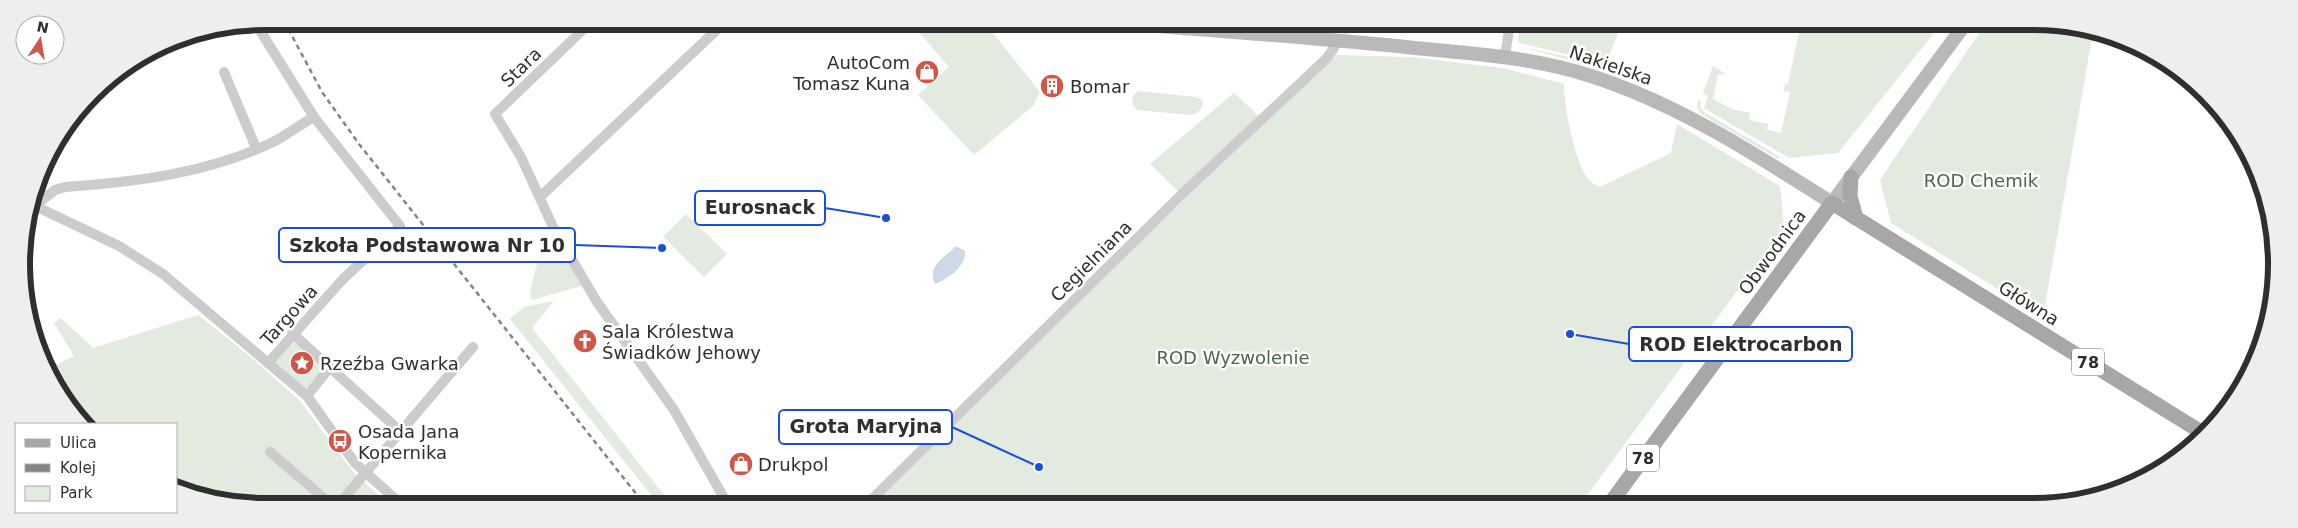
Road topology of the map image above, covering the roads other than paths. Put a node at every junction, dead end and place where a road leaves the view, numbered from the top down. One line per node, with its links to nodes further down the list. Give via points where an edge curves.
1 (583, 30): 13 (street, Stara, via 495,114)
2 (717, 30): 13 (street)
3 (1212, 30): 7 (street, Nakielska)
4 (1509, 30): 8 (street)
5 (1961, 30): 12 (street, Obwodnica)
6 (261, 32): 10 (street)
7 (1336, 40): 8 (street, Nakielska); 31 (street, Cegielniana, via 1326,59 1180,196)
8 (1506, 56): 15 (street, Nakielska, via 1578,72 1649,98 1708,127)
9 (224, 72): 11 (street)
10 (314, 116): 11 (street, via 274,141); 18 (street, Targowa, via 400,226)
11 (256, 148): 14 (street, via 180,173 119,183 65,187)
12 (1851, 177): 15 (street, Obwodnica); 17 (main road, via 1850,196)
13 (540, 197): 30 (street, via 554,229 597,302 674,410)
14 (38, 203)
15 (1832, 203): 17 (main road, Główna / 78); 32 (main road, Obwodnica / 78)
16 (37, 206): 20 (street, via 119,246 163,274)
17 (1856, 218): 23 (main road, Główna / 78)
18 (292, 333): 20 (street, Targowa); 21 (street)
19 (473, 347): 24 (street)
20 (268, 363): 22 (street)
21 (331, 366): 22 (street); 24 (street)
22 (307, 396): 26 (street, via 355,463)
23 (2198, 430)
24 (401, 432): 26 (street)
25 (270, 452): 27 (street)
26 (366, 473): 28 (street); 29 (street)
27 (324, 498)
28 (344, 498)
29 (394, 498)
30 (724, 498)
31 (873, 498)
32 (1614, 498)

